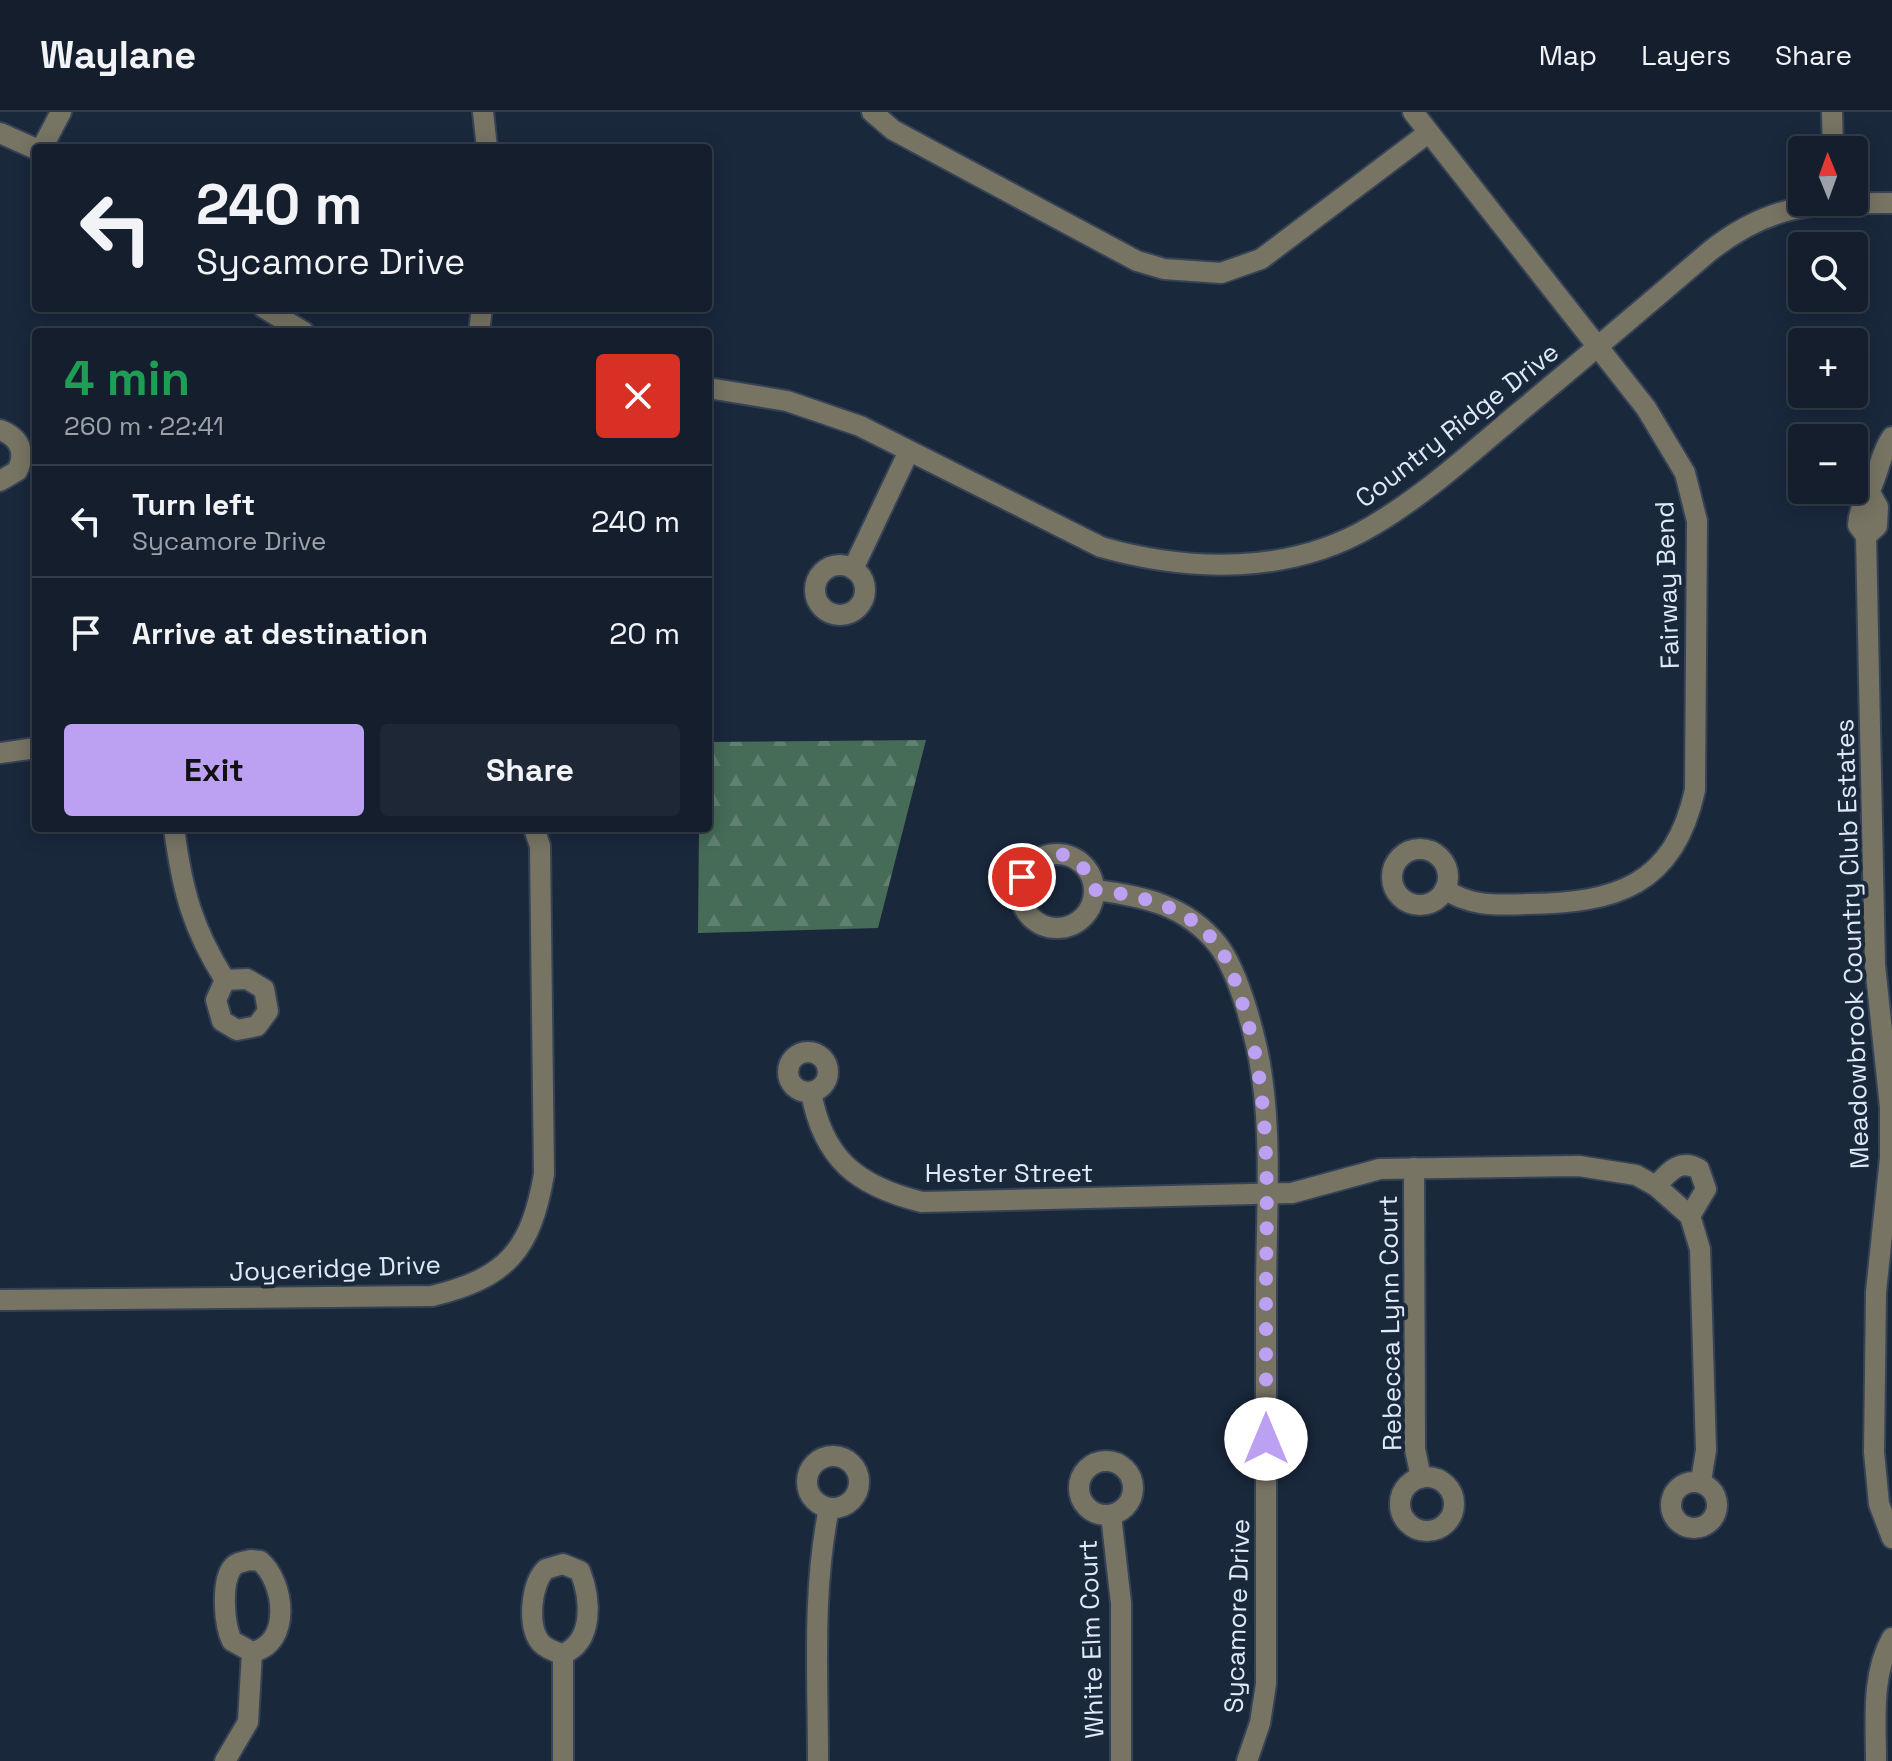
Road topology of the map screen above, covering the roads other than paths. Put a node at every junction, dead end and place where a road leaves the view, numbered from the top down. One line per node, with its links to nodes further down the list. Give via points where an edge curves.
1 (61, 112): 9 (street)
2 (483, 112): 10 (street)
3 (872, 112): 7 (street, via 893,130 1137,261 1221,273 1261,259)
4 (1413, 112): 7 (street, Fairway Bend)
5 (1832, 112): 8 (street)
6 (0, 133): 11 (street)
7 (1428, 133): 17 (street, Fairway Bend)
8 (1833, 136)
9 (44, 144)
10 (487, 144)
11 (32, 147)
12 (1868, 203): 13 (street, Country Ridge Drive)
13 (1892, 203)
14 (1788, 211): 17 (street, Country Ridge Drive, via 1750,222)
15 (271, 312): 16 (street)
16 (297, 328)
17 (1599, 347): 21 (street, Country Ridge Drive, via 1467,456 1370,527 1336,544 1263,562 1199,566 1101,547); 28 (street, Fairway Bend, via 1646,408 1692,494 1697,521 1696,766 1689,813 1669,854 1636,884 1613,895 1584,903 1493,905 1458,898)
18 (712, 388): 21 (street, Country Ridge Drive, via 756,393 824,412)
19 (0, 430): 22 (street, via 16,439 22,455 17,471)
20 (1892, 437): 41 (street, Meadowbrook Country Club Estates, via 1879,458 1870,493 1878,507 1877,526 1866,536 1872,901 1890,1120 1876,1292 1874,1452 1879,1504)
21 (909, 451): 23 (street)
22 (0, 481)
23 (853, 569)
24 (32, 749): 25 (street)
25 (0, 753)
26 (175, 832): 30 (street, via 191,920)
27 (535, 832): 36 (street, Joyceridge Drive, via 540,846 544,1174 532,1226 497,1272 470,1287 432,1296)
28 (1445, 889)
29 (1095, 890): 34 (street, Sycamore Drive, via 1170,906 1219,947 1235,979 1262,1078)
30 (225, 980)
31 (811, 1092): 34 (street, Hester Street, via 816,1119 839,1160 878,1189 922,1202)
32 (1414, 1168): 33 (street, Hester Street, via 1579,1166 1636,1175); 34 (street, Hester Street, via 1380,1169 1313,1189); 37 (street, Rebecca Lynn Court, via 1415,1449)
33 (1656, 1186): 35 (street); 35 (street, via 1677,1166 1699,1169 1706,1189)
34 (1266, 1194): 49 (street, Sycamore Drive, via 1266,1684)
35 (1690, 1216): 38 (street, via 1700,1249 1706,1450)
36 (0, 1300)
37 (1421, 1478)
38 (1701, 1481)
39 (829, 1508): 47 (street, via 821,1548 816,1652)
40 (1111, 1515): 48 (street, White Elm Court, via 1121,1603)
41 (1892, 1538)
42 (1892, 1638): 50 (street, via 1878,1684)
43 (252, 1652): 45 (street, via 248,1722)
44 (563, 1654): 46 (street)
45 (225, 1761)
46 (563, 1761)
47 (818, 1761)
48 (1121, 1761)
49 (1247, 1761)
50 (1876, 1761)

